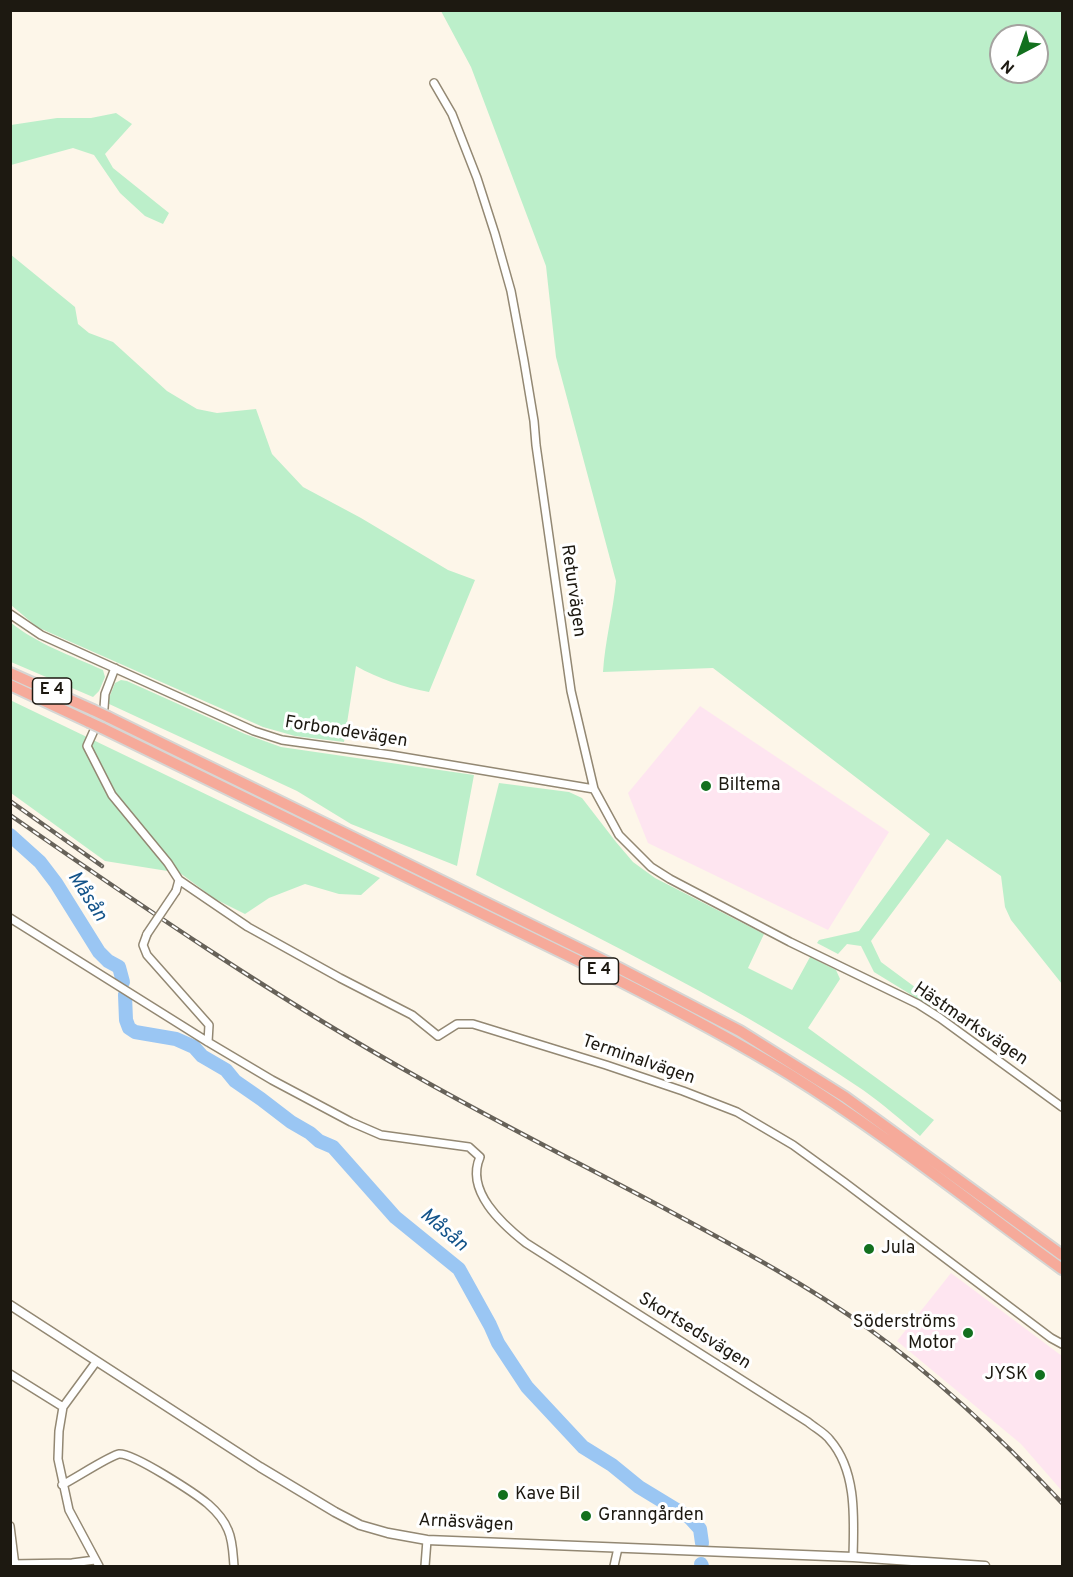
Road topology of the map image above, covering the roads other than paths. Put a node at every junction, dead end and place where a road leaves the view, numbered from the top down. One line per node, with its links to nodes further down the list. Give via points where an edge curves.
1 (434, 83): 6 (street, Returvägen, via 452,114 477,178 511,291 534,421 571,691)
2 (10, 614): 3 (street, Forbondevägen, via 41,635)
3 (115, 668): 6 (street, Forbondevägen, via 282,740); 7 (street, via 104,708 87,746 112,795)
4 (10, 673): 12 (highway, E 4, bridge, via 108,717 740,1031 845,1098)
5 (10, 685): 13 (highway, E 4, bridge, via 614,978 726,1037 840,1108)
6 (594, 789): 9 (street, Returvägen, via 619,835 651,867)
7 (179, 880): 10 (street, bridge, via 143,945 147,956 209,1024); 15 (street, Terminalvägen, via 248,927 412,1015 438,1036 457,1024 473,1024 606,1065 736,1112 793,1145)
8 (10, 918): 10 (street)
9 (857, 973): 11 (street, Hästmarksvägen, via 918,1004)
10 (208, 1042): 23 (street, Skortsedsvägen, via 272,1080 381,1135 469,1148 480,1157 476,1175 483,1194 507,1228 830,1439 843,1460 849,1482 854,1519)
11 (1062, 1107)
12 (1062, 1255)
13 (1062, 1269)
14 (10, 1305): 16 (street, Arnäsvägen)
15 (1062, 1344)
16 (96, 1362): 18 (street); 21 (street, Arnäsvägen, via 335,1512 360,1525)
17 (10, 1374): 18 (street)
18 (63, 1407): 19 (street, via 58,1459)
19 (62, 1485): 24 (street, via 69,1510); 26 (street, via 109,1458 128,1456 163,1474 220,1516 228,1530)
20 (10, 1526): 25 (street)
21 (428, 1540): 22 (street, Arnäsvägen); 27 (street)
22 (618, 1548): 23 (street, Arnäsvägen); 28 (street)
23 (853, 1557): 29 (street, Arnäsvägen)
24 (97, 1563): 25 (street)
25 (13, 1565)
26 (234, 1566)
27 (425, 1566)
28 (614, 1566)
29 (985, 1566)

